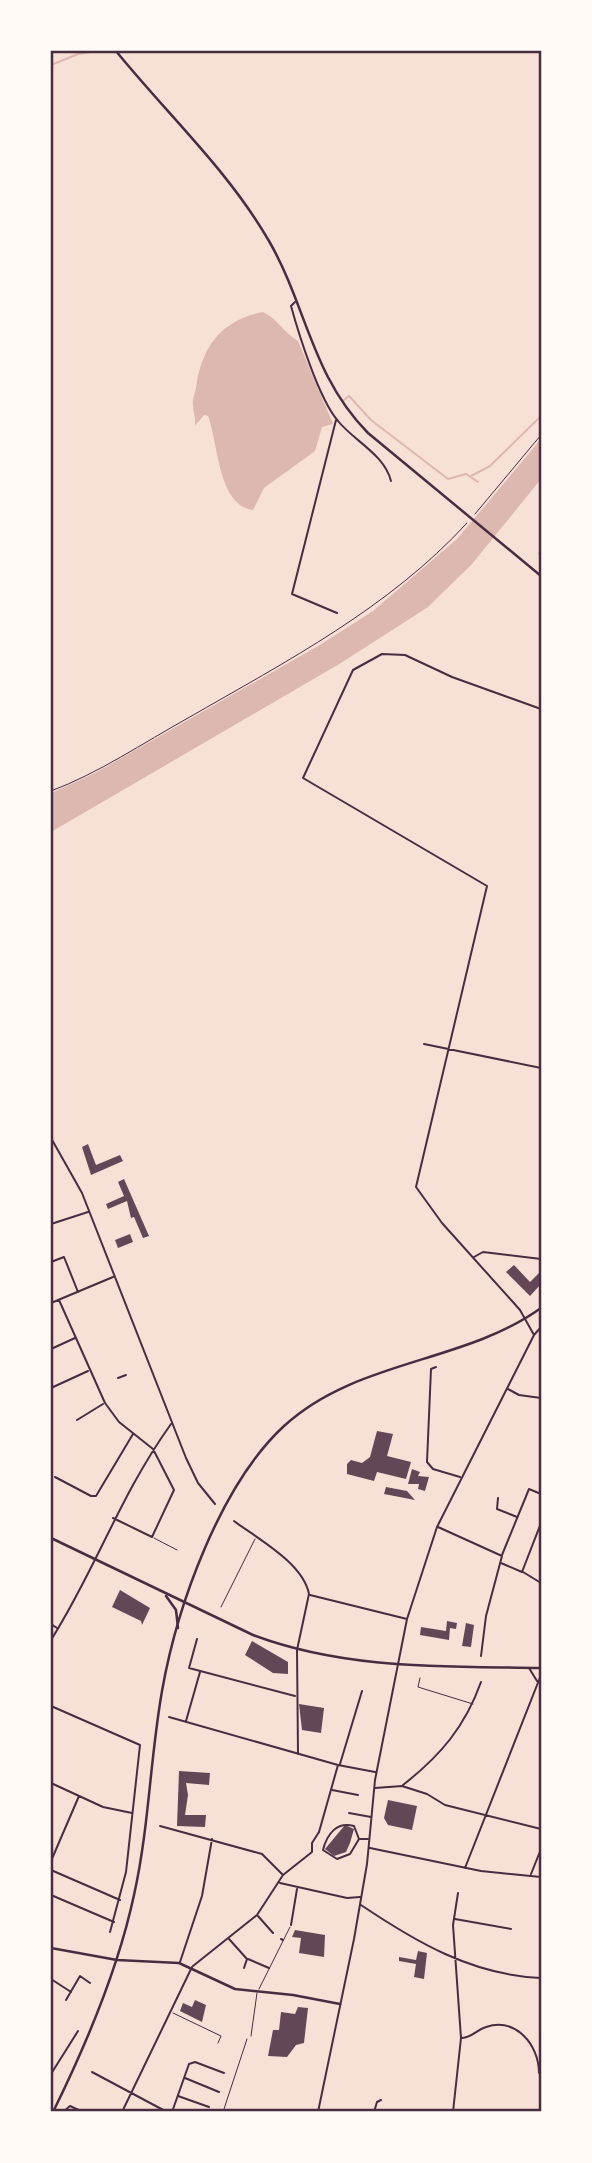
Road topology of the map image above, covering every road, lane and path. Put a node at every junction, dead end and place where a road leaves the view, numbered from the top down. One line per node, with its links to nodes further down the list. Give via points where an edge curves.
1 (116, 51): 2 (main road, via 244,201 271,245)
2 (295, 302): 3 (street, via 290,306 303,346); 6 (main road, via 325,374 344,406 368,432)
3 (336, 420): 5 (street, via 379,459); 7 (street, via 292,594)
4 (541, 435): 9 (path, via 450,542 354,621)
5 (391, 481)
6 (541, 576)
7 (337, 613)
8 (541, 709): 11 (street, via 398,653 382,654 353,670 303,778 487,887)
9 (51, 791)
10 (424, 1044): 11 (street)
11 (451, 1048): 12 (street); 16 (street, via 416,1191)
12 (541, 1068)
13 (51, 1138): 14 (street)
14 (89, 1211): 15 (street); 19 (street)
15 (51, 1224)
16 (473, 1258): 17 (street, via 483,1252); 24 (street)
17 (541, 1259)
18 (51, 1262): 20 (street, via 64,1257)
19 (114, 1277): 20 (street); 38 (street)
20 (78, 1292): 21 (street)
21 (59, 1300): 22 (street); 27 (street)
22 (51, 1303)
23 (541, 1308): 24 (main road)
24 (525, 1319): 26 (street); 62 (main road, via 486,1338 360,1378 285,1425 249,1466 226,1504)
25 (541, 1327): 26 (street)
26 (534, 1335): 34 (street)
27 (76, 1338): 28 (street); 30 (street)
28 (51, 1349)
29 (436, 1367): 42 (street, via 430,1370 427,1462 433,1469)
30 (89, 1371): 33 (street); 36 (street)
31 (126, 1375): 32 (street)
32 (118, 1378)
33 (51, 1388)
34 (507, 1389): 35 (street); 42 (street)
35 (541, 1398)
36 (105, 1403): 37 (street); 39 (street)
37 (77, 1420)
38 (172, 1424): 40 (street); 45 (street, via 198,1483)
39 (133, 1434): 40 (street); 41 (street, via 96,1496)
40 (153, 1449): 46 (street); 51 (street, via 174,1490)
41 (55, 1477)
42 (461, 1477): 50 (street)
43 (541, 1494): 47 (street, via 529,1489)
44 (498, 1498): 47 (street, via 497,1509)
45 (215, 1504)
46 (113, 1518): 51 (street); 56 (street)
47 (517, 1518): 55 (street)
48 (234, 1521): 52 (street)
49 (541, 1523): 58 (street)
50 (438, 1527): 55 (street); 64 (street)
51 (152, 1537): 54 (lane)
52 (256, 1537): 61 (street, via 300,1576); 63 (lane)
53 (51, 1538): 56 (main road)
54 (177, 1550)
55 (502, 1556): 57 (street)
56 (94, 1559): 60 (main road); 67 (street)
57 (500, 1563): 58 (street); 71 (street)
58 (522, 1572): 59 (street)
59 (541, 1583)
60 (163, 1593): 62 (main road); 66 (main road, via 176,1610)
61 (309, 1594): 64 (street); 70 (street)
62 (185, 1604): 66 (main road); 70 (main road)
63 (221, 1607)
64 (407, 1619): 72 (street)
65 (51, 1624): 67 (street)
66 (178, 1628): 130 (main road, via 163,1688 140,1867)
67 (58, 1629): 69 (street)
68 (197, 1639): 75 (street, via 189,1668)
69 (51, 1640)
70 (297, 1650): 72 (main road); 81 (street)
71 (481, 1657)
72 (397, 1665): 73 (main road); 88 (street)
73 (528, 1668): 74 (main road); 79 (street)
74 (541, 1668)
75 (200, 1671): 81 (street); 85 (street)
76 (541, 1675): 79 (street)
77 (420, 1678): 82 (lane, via 418,1687)
78 (481, 1682): 82 (street)
79 (537, 1683): 97 (street)
80 (362, 1690): 87 (street)
81 (296, 1697): 86 (street)
82 (473, 1704): 90 (street, via 458,1732 432,1762)
83 (51, 1706): 96 (street, via 140,1745)
84 (169, 1717): 85 (street)
85 (186, 1721): 86 (street)
86 (298, 1754): 87 (street)
87 (339, 1765): 88 (street); 92 (street)
88 (377, 1772): 91 (street)
89 (51, 1783): 93 (street)
90 (402, 1786): 91 (street); 97 (street, via 445,1805)
91 (373, 1788): 98 (street)
92 (332, 1790): 94 (street); 110 (street, via 312,1852)
93 (80, 1795): 96 (street, via 103,1807); 106 (street)
94 (358, 1795)
95 (349, 1813): 98 (street)
96 (133, 1814): 117 (street)
97 (484, 1815): 100 (street); 107 (street)
98 (371, 1817): 103 (street)
99 (160, 1826): 101 (street)
100 (541, 1829)
101 (212, 1839): 110 (street, via 262,1854); 131 (street, via 202,1896)
102 (359, 1839): 102 (street, via 350,1854 337,1859 323,1850 331,1832 341,1825 354,1826); 103 (street)
103 (369, 1839): 104 (street)
104 (369, 1848): 107 (street); 116 (street)
105 (541, 1849): 109 (street)
106 (51, 1861)
107 (465, 1868): 109 (street)
108 (51, 1870): 117 (street)
109 (531, 1874): 111 (street)
110 (283, 1875): 112 (street)
111 (541, 1877)
112 (280, 1883): 113 (street); 119 (street)
113 (297, 1888): 116 (street, via 347,1898); 122 (street)
114 (458, 1893): 120 (street)
115 (51, 1895): 121 (street)
116 (361, 1896): 118 (street)
117 (121, 1900): 121 (street)
118 (360, 1904): 128 (street, via 402,1935); 143 (street)
119 (257, 1915): 125 (street); 126 (street)
120 (454, 1919): 123 (street); 128 (street)
121 (114, 1922): 124 (street)
122 (291, 1925): 134 (lane)
123 (511, 1929)
124 (110, 1932)
125 (273, 1933)
126 (228, 1938): 129 (street); 132 (street)
127 (51, 1948): 130 (main road)
128 (455, 1958): 137 (street, via 514,1976); 147 (street)
129 (247, 1959): 133 (street); 134 (street)
130 (117, 1960): 131 (main road); 160 (main road)
131 (179, 1963): 132 (main road)
132 (192, 1967): 141 (main road, via 230,1988); 144 (street)
133 (244, 1968)
134 (270, 1968): 141 (lane)
135 (76, 1974): 136 (street)
136 (80, 1976): 139 (street); 140 (street)
137 (541, 1978)
138 (51, 1979): 140 (street)
139 (90, 1983)
140 (71, 1992): 142 (street)
141 (257, 1993): 143 (main road); 146 (lane)
142 (66, 2000)
143 (340, 2004): 168 (street)
144 (169, 2011): 148 (lane, via 221,2036); 155 (street)
145 (78, 2031): 152 (street)
146 (249, 2036): 167 (path)
147 (461, 2038): 151 (street, via 500,2024 516,2030 533,2046); 170 (street)
148 (218, 2043)
149 (92, 2072): 155 (street)
150 (224, 2073): 153 (street, via 195,2062 189,2064)
151 (539, 2073)
152 (51, 2074)
153 (184, 2078): 154 (street); 156 (street)
154 (219, 2092)
155 (131, 2094): 158 (street); 163 (street)
156 (178, 2096): 159 (street); 166 (street)
157 (381, 2099): 169 (street)
158 (155, 2106): 164 (street); 165 (street)
159 (209, 2107)
160 (53, 2112)
161 (63, 2112): 162 (street, via 70,2106)
162 (83, 2112)
163 (122, 2112)
164 (152, 2112)
165 (166, 2112)
166 (172, 2112)
167 (223, 2112)
168 (318, 2112)
169 (374, 2112)
170 (453, 2112)

